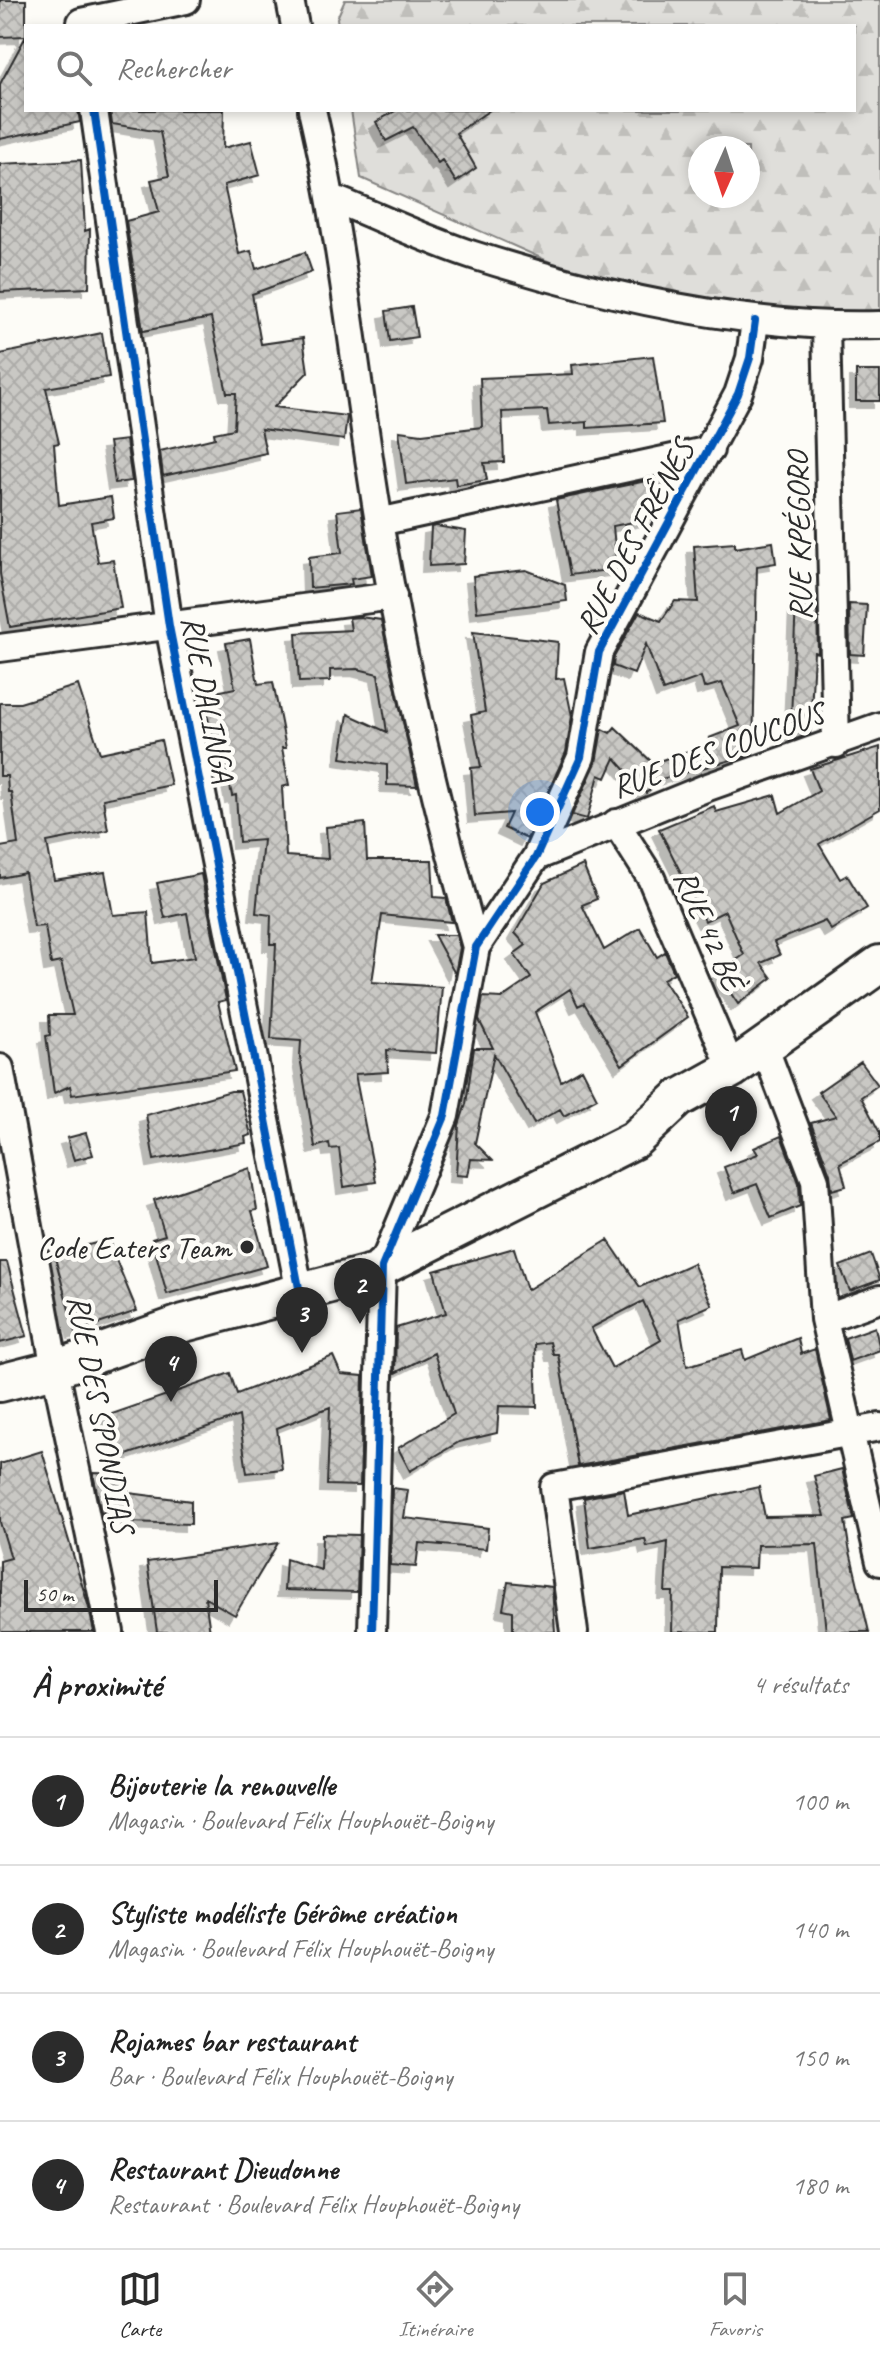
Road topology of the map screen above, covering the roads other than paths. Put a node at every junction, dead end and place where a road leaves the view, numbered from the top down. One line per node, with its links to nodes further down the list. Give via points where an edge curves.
1 (186, 0): 3 (street)
2 (290, 0): 4 (street)
3 (80, 16)
4 (295, 24)
5 (94, 112): 14 (street, RUE DALINGA)
6 (312, 112): 7 (street)
7 (332, 198): 8 (street, via 472,255 660,304); 12 (street)
8 (755, 321): 10 (street); 11 (street, RUE DES FRÊNES, via 738,394)
9 (880, 325): 10 (street)
10 (826, 326): 17 (street, RUE KPÉGORO)
11 (710, 450): 12 (street); 19 (street, RUE DES FRÊNES, via 599,652 581,757)
12 (379, 522): 13 (street)
13 (393, 596): 14 (street); 20 (street, via 449,852)
14 (169, 626): 15 (street); 26 (street, RUE DALINGA)
15 (0, 648)
16 (880, 726): 17 (street, RUE DES COUCOUS)
17 (836, 744): 18 (street, RUE DES COUCOUS)
18 (616, 823): 19 (street, RUE DES COUCOUS); 24 (street, RUE 42 BÈ, via 651,878)
19 (536, 857): 20 (street, RUE DES FRÊNES)
20 (476, 947): 25 (street, RUE DES FRÊNES, via 445,1116)
21 (880, 964): 22 (street)
22 (764, 1046): 24 (street); 28 (street, via 815,1180)
23 (0, 1068): 29 (street, RUE DES SPONDIAS)
24 (732, 1069): 25 (street, via 678,1099 634,1140)
25 (382, 1267): 26 (street); 35 (street)
26 (300, 1293): 29 (street, via 184,1323)
27 (880, 1299): 28 (street)
28 (824, 1319): 32 (street)
29 (55, 1369): 30 (street); 34 (street, RUE DES SPONDIAS)
30 (0, 1383)
31 (880, 1427): 32 (street)
32 (853, 1432): 33 (street); 36 (street, via 554,1487)
33 (880, 1562)
34 (110, 1632)
35 (372, 1632)
36 (574, 1632)

